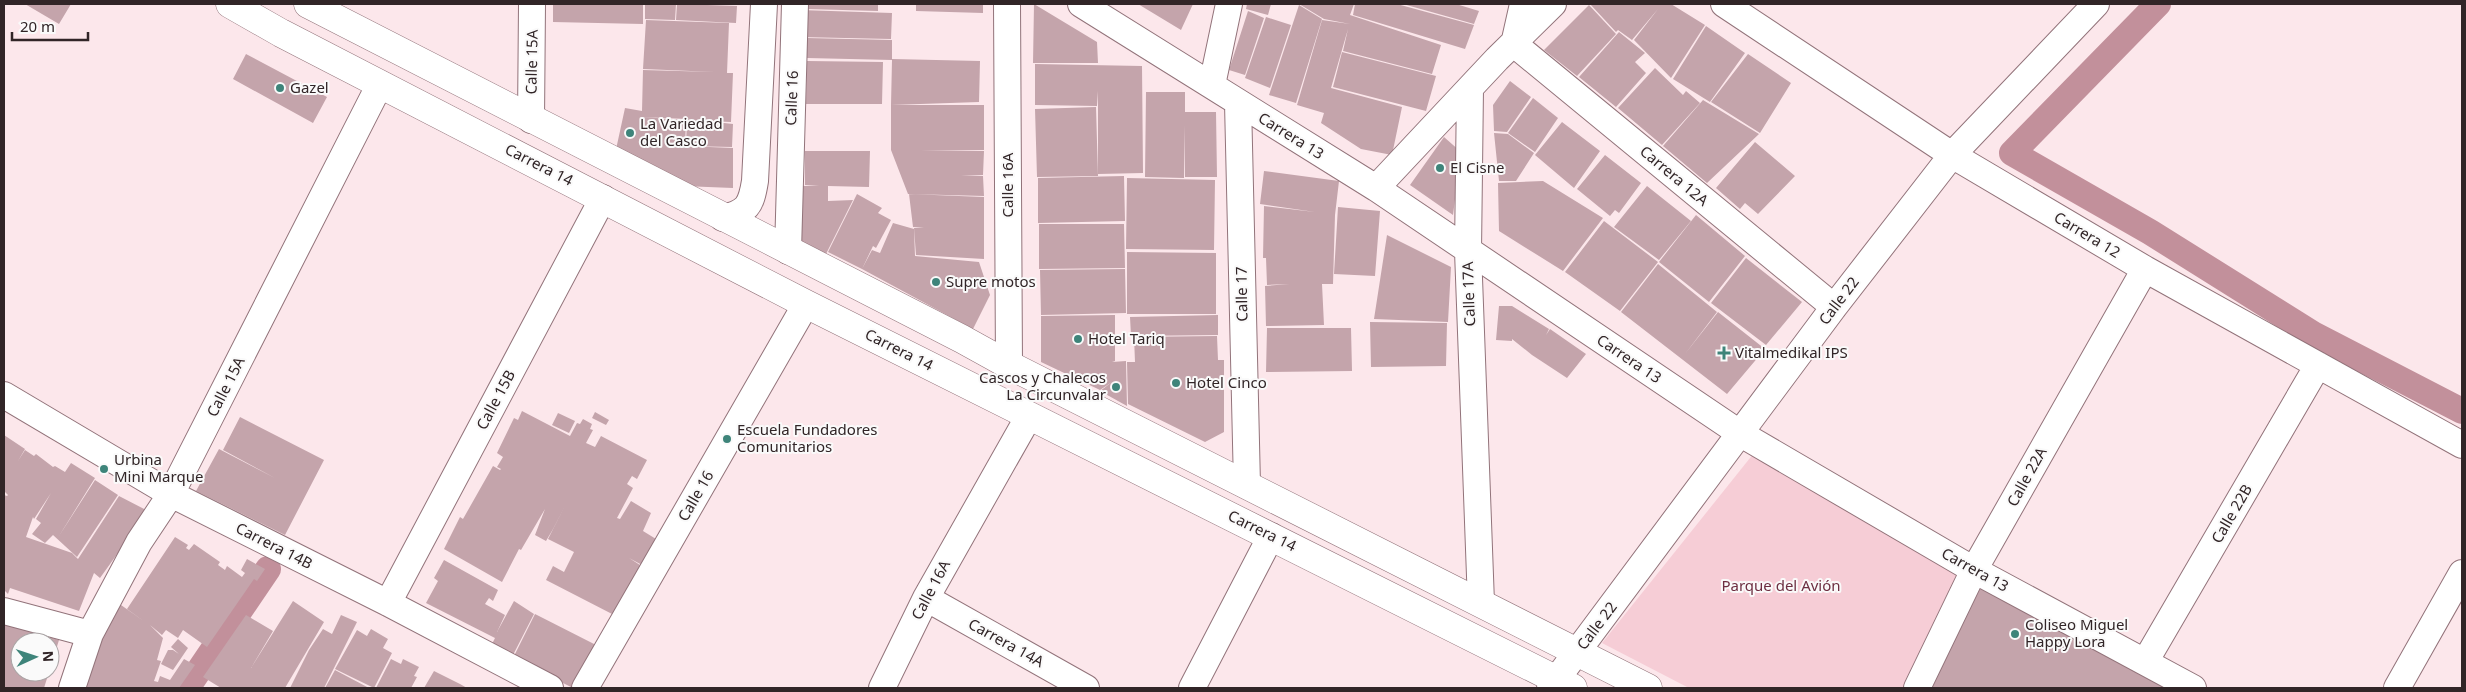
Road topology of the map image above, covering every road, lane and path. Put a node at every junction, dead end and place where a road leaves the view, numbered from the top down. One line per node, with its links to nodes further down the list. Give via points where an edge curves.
1 (230, 4): 14 (main road, Carrera 14)
2 (308, 4): 18 (main road)
3 (532, 4): 18 (street, Calle 15A)
4 (764, 4): 22 (street, via 752,200 740,213)
5 (795, 4): 23 (street, Calle 16)
6 (1007, 4): 29 (street, Calle 16A)
7 (1081, 4): 15 (street, Carrera 13)
8 (1229, 4): 15 (street)
9 (1523, 4): 13 (street)
10 (1553, 4): 13 (street)
11 (1724, 4): 19 (street, Carrera 12)
12 (2096, 4): 19 (street, Calle 22)
13 (1514, 44): 16 (street); 27 (street, Carrera 12A)
14 (380, 84): 21 (main road, Carrera 14); 35 (street, Calle 15A)
15 (1212, 85): 17 (street, Carrera 13)
16 (1470, 88): 20 (street); 24 (street, Calle 17A)
17 (1238, 103): 20 (street, Carrera 13); 34 (street, Calle 17)
18 (531, 120): 22 (main road)
19 (1952, 155): 25 (street, Carrera 12); 27 (street, Calle 22)
20 (1376, 188): 24 (street, Carrera 13)
21 (603, 198): 26 (main road, Carrera 14); 40 (street, Calle 15B)
22 (723, 218): 23 (main road)
23 (788, 251): 29 (main road)
24 (1468, 251): 32 (street, Carrera 13); 41 (street, Calle 17A)
25 (2145, 269): 28 (street, Carrera 12); 37 (street, Calle 22A)
26 (806, 304): 31 (main road, Carrera 14); 50 (street, Calle 16)
27 (1834, 308): 32 (street, Calle 22)
28 (2318, 365): 33 (street, Carrera 12); 45 (street, Calle 22B)
29 (1009, 366): 34 (main road)
30 (4, 394): 35 (street, Carrera 14B)
31 (1029, 416): 36 (main road, Carrera 14); 39 (street, Calle 16A)
32 (1741, 434): 37 (street, Carrera 13); 44 (street, Calle 22)
33 (2462, 445)
34 (1247, 485): 41 (main road)
35 (171, 494): 40 (street, Carrera 14B); 43 (street, Calle 15A, via 139,542)
36 (1271, 536): 46 (main road, Carrera 14); 53 (street)
37 (1974, 570): 45 (street, Carrera 13); 55 (street, Calle 22A)
38 (2462, 573): 47 (street)
39 (926, 598): 51 (street, Calle 16A); 52 (street, Carrera 14A)
40 (388, 603): 49 (street, Carrera 14B)
41 (1481, 603): 44 (main road)
42 (4, 611): 43 (street)
43 (90, 634): 48 (street, Calle 15A)
44 (1577, 652): 46 (street, Calle 22); 54 (main road)
45 (2146, 662): 56 (street, Carrera 13)
46 (1560, 685)
47 (2401, 687)
48 (72, 688)
49 (550, 688)
50 (585, 688)
51 (882, 688)
52 (1086, 688)
53 (1192, 688)
54 (1648, 688)
55 (1917, 688)
56 (2193, 688)

